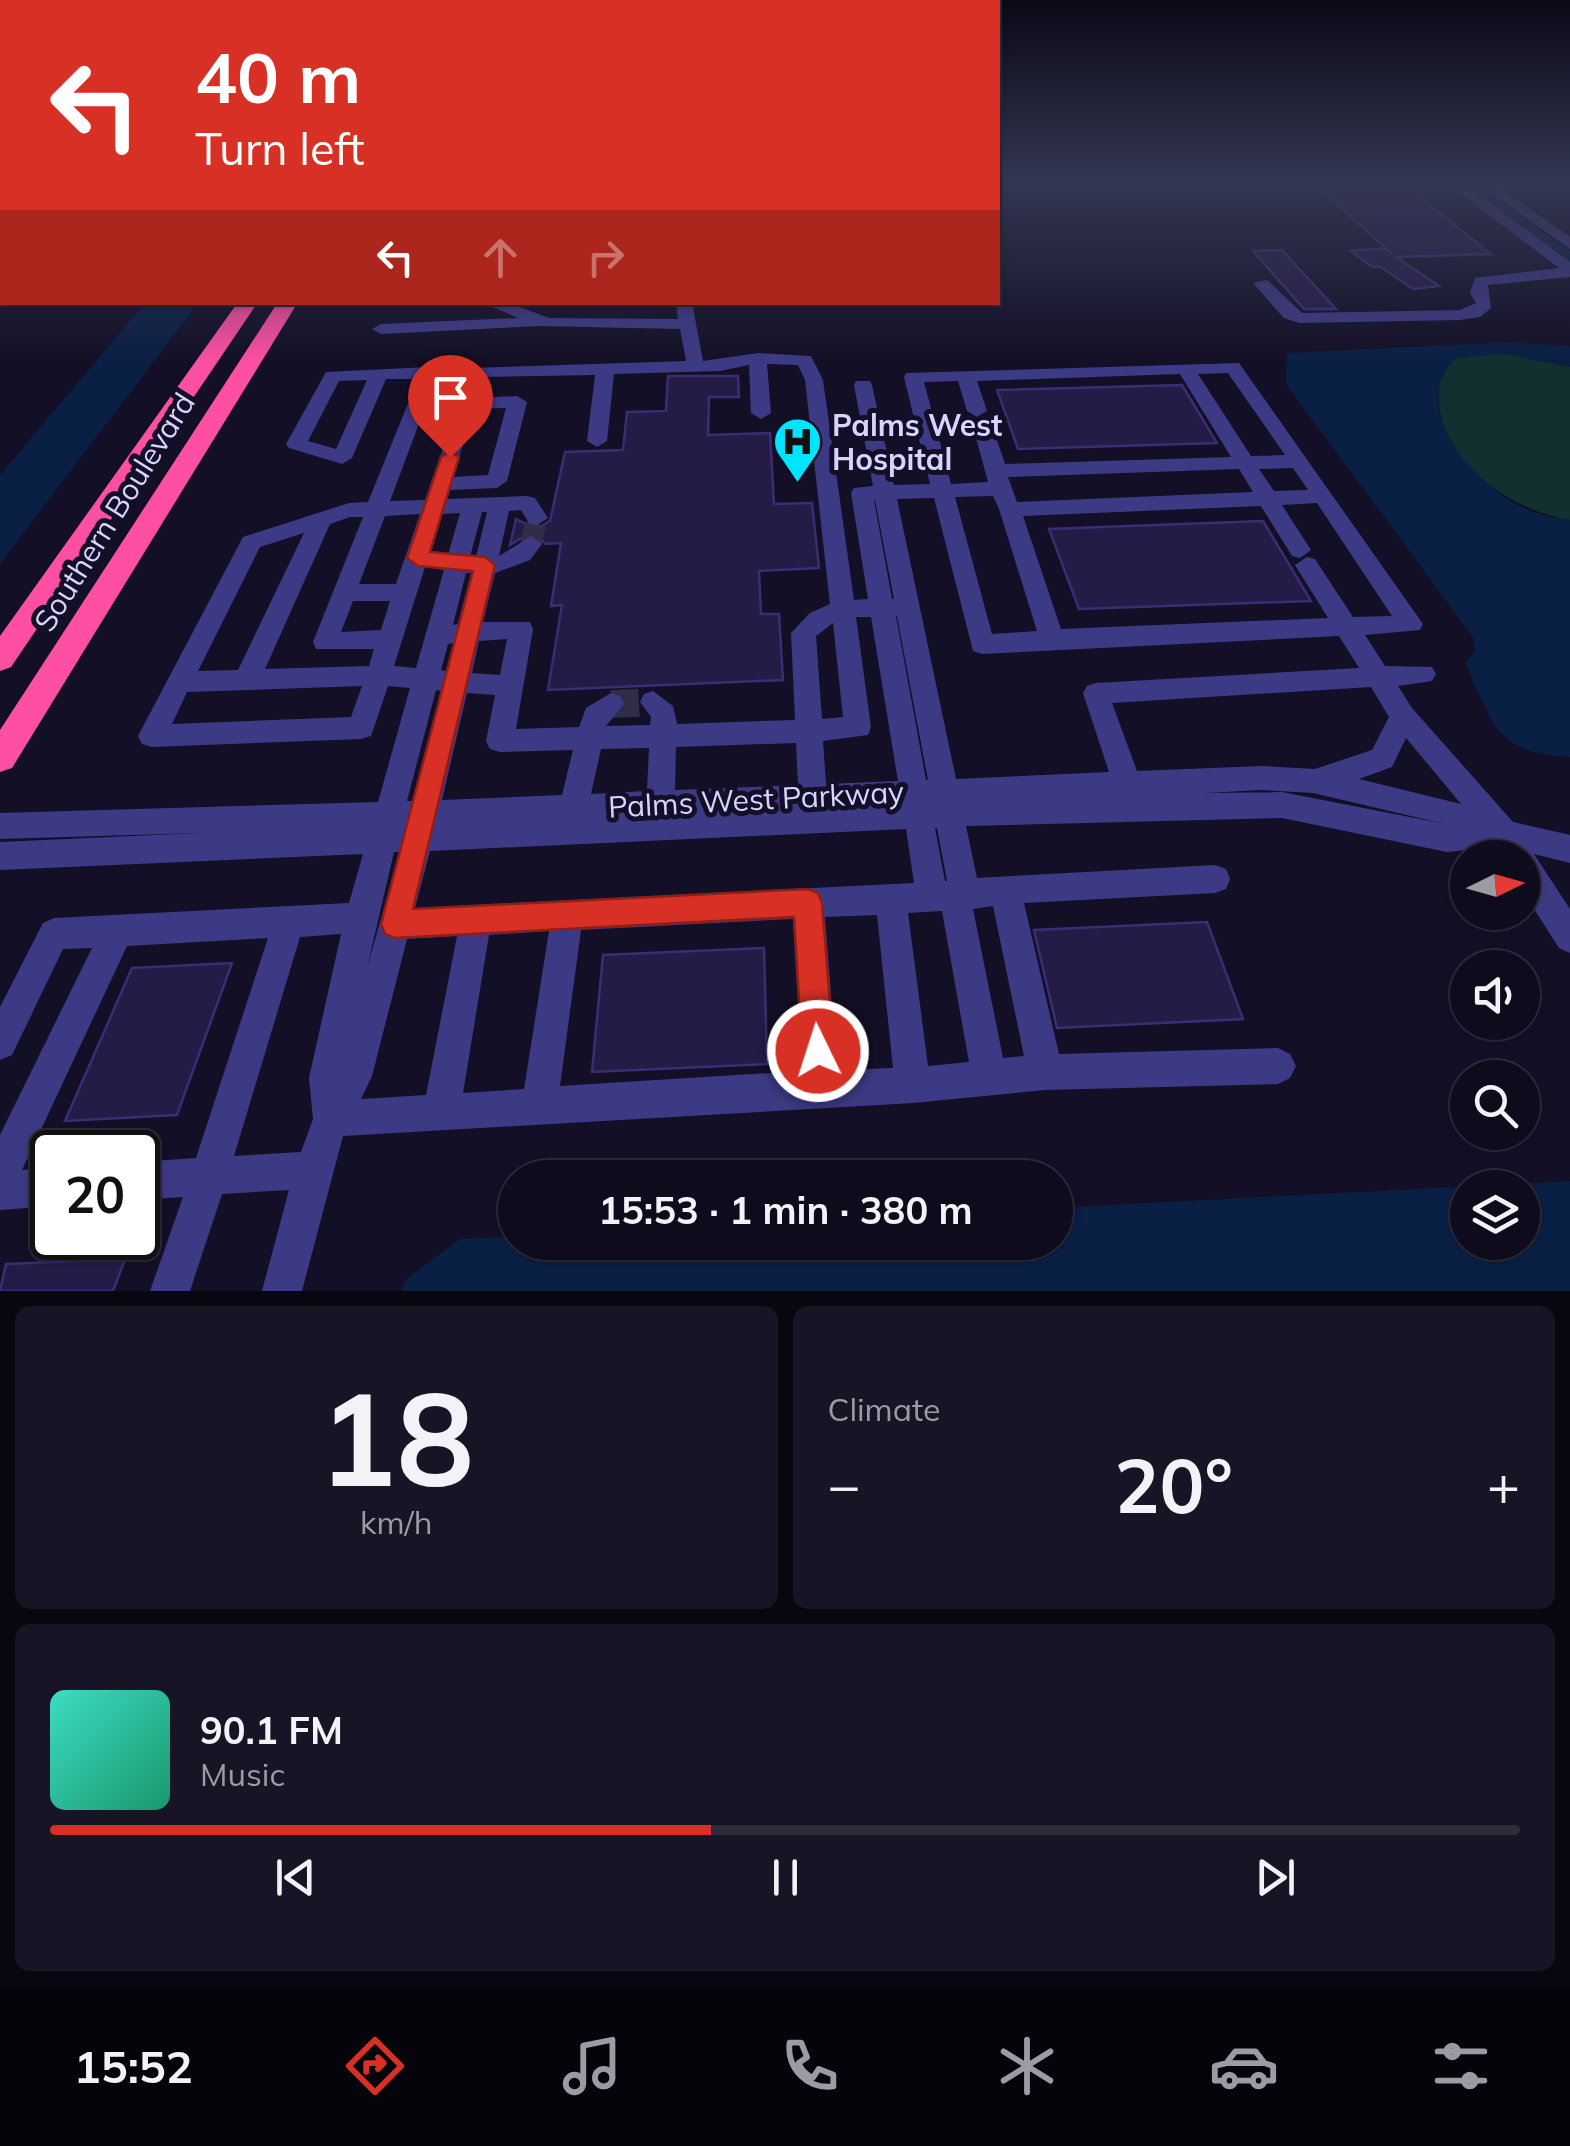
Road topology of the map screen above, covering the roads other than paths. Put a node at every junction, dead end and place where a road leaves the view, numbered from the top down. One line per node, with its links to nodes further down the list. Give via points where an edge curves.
1 (1533, 243): 2 (street)
2 (1570, 271): 3 (street, via 1481,281 1484,304 1460,315 1299,318)
3 (1261, 283)
4 (246, 305): 49 (highway, Southern Boulevard)
5 (286, 305): 64 (highway, Southern Boulevard)
6 (497, 305): 8 (street)
7 (684, 305): 9 (street)
8 (548, 323): 9 (street); 10 (street)
9 (685, 324): 12 (street)
10 (381, 329)
11 (758, 358): 12 (street); 20 (street); 28 (street, via 805,360 814,380)
12 (695, 364): 13 (street)
13 (605, 369): 18 (street, via 477,372); 22 (street)
14 (1186, 369): 16 (street); 23 (street, via 1233,367); 24 (street)
15 (379, 374): 15 (street, via 342,458 296,444 333,376); 34 (street, via 429,374)
16 (966, 376): 19 (street); 25 (street, via 913,378)
17 (863, 385): 27 (street)
18 (467, 404): 29 (street); 29 (street, via 517,402 497,481)
19 (977, 411)
20 (761, 413)
21 (985, 434): 26 (street)
22 (597, 441)
23 (1298, 461): 24 (street); 30 (street)
24 (1246, 463): 26 (street); 31 (street)
25 (943, 490): 26 (street); 27 (street); 47 (street, via 982,644)
26 (1002, 490): 31 (street); 47 (street)
27 (873, 493): 28 (street); 42 (street)
28 (826, 494): 43 (street)
29 (438, 495): 33 (street); 34 (street); 38 (street)
30 (1322, 496): 31 (street); 44 (street, via 1411,624)
31 (1268, 498): 44 (street)
32 (500, 504): 33 (street); 36 (street, via 527,503); 39 (street)
33 (473, 505): 39 (street)
34 (379, 509): 35 (street); 41 (street)
35 (322, 518): 54 (street); 56 (street, via 251,542)
36 (537, 518)
37 (531, 544): 39 (street, via 516,559)
38 (418, 558): 39 (street); 40 (street)
39 (472, 564): 45 (street); 46 (street)
40 (406, 592): 41 (street); 48 (street)
41 (345, 593): 48 (street, via 325,642)
42 (894, 608): 43 (street); 68 (street); 69 (street)
43 (843, 609): 61 (street, via 802,632); 61 (street, via 858,727)
44 (1350, 628): 47 (street); 52 (street)
45 (469, 630): 46 (street); 55 (street); 57 (street, via 520,628)
46 (438, 635): 53 (street)
47 (1052, 639)
48 (390, 640): 51 (street)
49 (0, 659)
50 (1424, 674): 52 (street)
51 (378, 676): 53 (street); 54 (street); 56 (street, via 362,728 152,736)
52 (1381, 676): 60 (street); 66 (street, via 1096,693)
53 (427, 678): 55 (street); 74 (street)
54 (246, 680): 56 (street)
55 (457, 681): 57 (street); 72 (street)
56 (179, 682)
57 (510, 685): 63 (street, via 500,741)
58 (653, 702): 62 (street, via 664,714)
59 (611, 704): 63 (street, via 595,716)
60 (1404, 716): 65 (street, via 1382,758); 77 (street)
61 (808, 730): 62 (street); 67 (street)
62 (663, 736): 63 (street); 71 (street)
63 (590, 738): 70 (street)
64 (0, 758)
65 (1313, 781): 66 (street, Palms West Parkway, via 1262,778); 76 (street, Palms West Parkway, via 1437,808)
66 (1131, 795): 68 (street, Palms West Parkway); 75 (street, Palms West Parkway, via 1282,805)
67 (813, 796): 69 (street, Palms West Parkway); 71 (street, Palms West Parkway)
68 (947, 803): 69 (street, Palms West Parkway); 84 (street)
69 (914, 804): 71 (street, Palms West Parkway); 84 (street)
70 (574, 807): 71 (street, Palms West Parkway); 72 (street, Palms West Parkway)
71 (660, 814): 72 (street, Palms West Parkway)
72 (422, 825): 74 (street, Palms West Parkway); 91 (street)
73 (0, 826): 74 (street, Palms West Parkway)
74 (387, 826): 80 (street, Palms West Parkway); 88 (street)
75 (1457, 840)
76 (1495, 840)
77 (1506, 840)
78 (1570, 849): 79 (street, Palms West Parkway)
79 (1540, 850)
80 (0, 856)
81 (1215, 878): 82 (street)
82 (1004, 890): 84 (street); 96 (street)
83 (1540, 891): 93 (street)
84 (950, 896): 85 (street); 97 (street)
85 (890, 900): 86 (street); 98 (street)
86 (808, 903): 87 (street); 99 (street)
87 (566, 915): 89 (street); 100 (street)
88 (361, 918): 90 (street); 102 (street, via 326,1078)
89 (476, 920): 91 (street); 101 (street)
90 (289, 922): 92 (street); 105 (street)
91 (395, 924): 102 (street, via 354,1076)
92 (117, 931): 94 (street, via 54,934); 104 (street)
93 (1570, 938)
94 (0, 1043)
95 (1278, 1066): 96 (street)
96 (1045, 1072): 97 (street)
97 (989, 1077): 98 (street)
98 (913, 1085): 99 (street)
99 (821, 1088): 100 (street)
100 (540, 1106): 101 (street)
101 (440, 1112): 102 (street)
102 (331, 1119): 103 (street)
103 (313, 1170): 105 (street); 110 (street)
104 (0, 1176)
105 (209, 1176): 106 (street); 109 (street)
106 (160, 1179)
107 (30, 1189): 108 (street)
108 (0, 1191)
109 (170, 1291)
110 (282, 1291)

